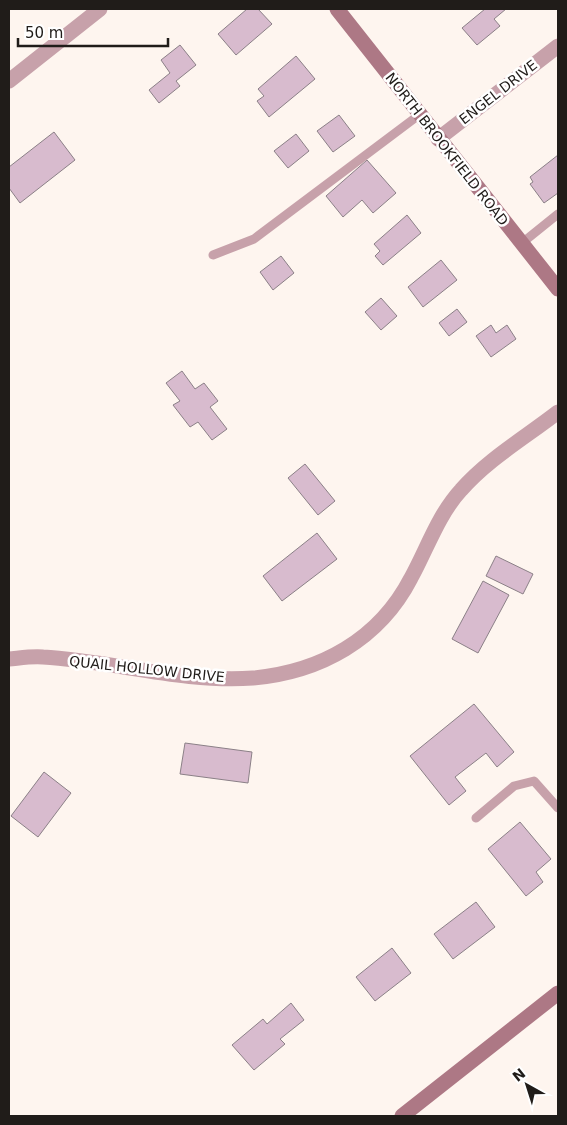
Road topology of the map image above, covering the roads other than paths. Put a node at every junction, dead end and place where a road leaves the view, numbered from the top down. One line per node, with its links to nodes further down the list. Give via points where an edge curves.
1 (100, 9): 4 (street)
2 (337, 9): 5 (street, NORTH BROOKFIELD ROAD)
3 (558, 46): 6 (street, ENGEL DRIVE)
4 (9, 81)
5 (420, 114): 6 (street, NORTH BROOKFIELD ROAD); 9 (lane, via 254,239)
6 (438, 139): 8 (street, NORTH BROOKFIELD ROAD)
7 (558, 214): 8 (lane)
8 (522, 243): 10 (street, NORTH BROOKFIELD ROAD)
9 (212, 255)
10 (558, 289)
11 (558, 412): 12 (street, QUAIL HOLLOW DRIVE, via 461,490 446,510 398,601 383,619 364,637 312,667 283,674 216,678 42,657)
12 (9, 659)
13 (558, 808): 14 (lane, via 534,781 514,786)
14 (476, 818)
15 (558, 993): 16 (street)
16 (402, 1116)

